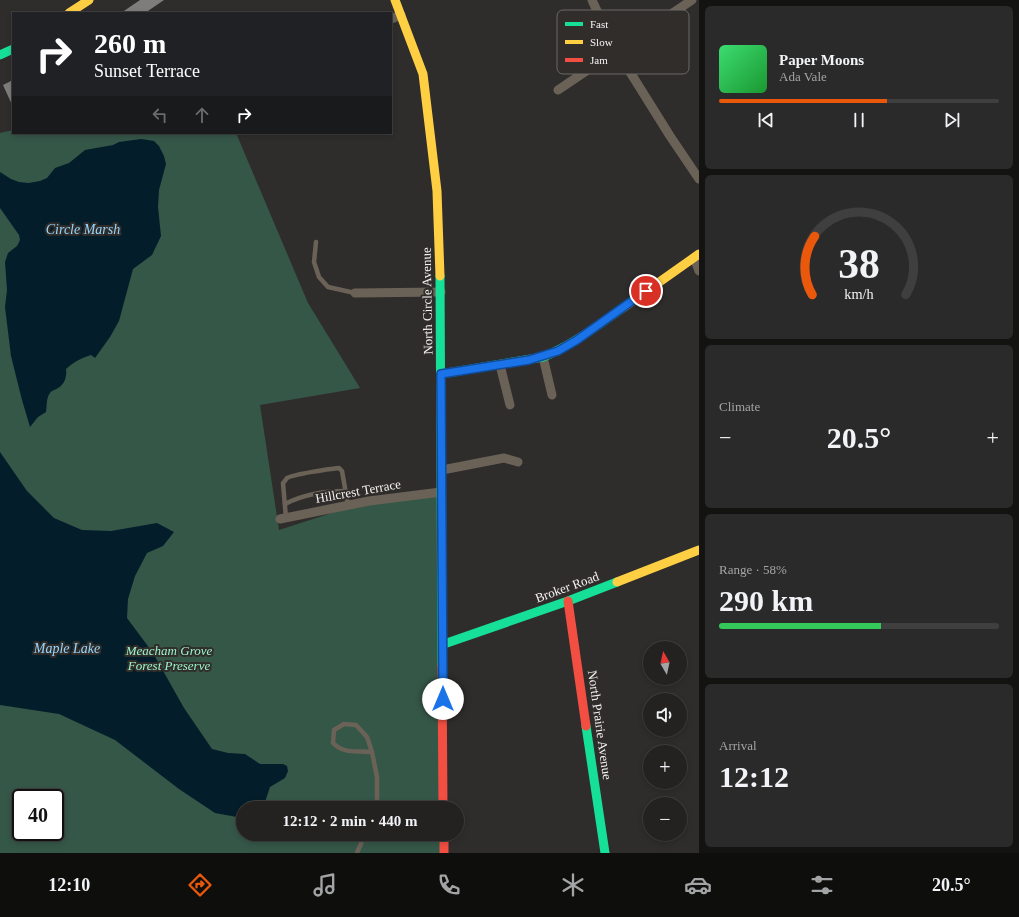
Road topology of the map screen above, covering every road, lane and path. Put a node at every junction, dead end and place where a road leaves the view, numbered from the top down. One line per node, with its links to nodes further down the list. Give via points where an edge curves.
1 (89, 0): 7 (street)
2 (395, 0): 8 (street, North Circle Avenue)
3 (592, 0): 5 (street)
4 (692, 0): 6 (street)
5 (597, 10)
6 (677, 10)
7 (71, 12)
8 (401, 14): 9 (street); 19 (street, North Circle Avenue, via 423,74 437,191)
9 (392, 18)
10 (12, 49): 11 (street)
11 (0, 55)
12 (582, 74): 14 (street)
13 (631, 74): 15 (street)
14 (558, 90)
15 (699, 179)
16 (316, 242): 20 (lane, via 314,262 319,277 328,287)
17 (696, 256): 18 (street); 21 (street, via 577,340)
18 (699, 271)
19 (441, 292): 20 (street); 23 (street, North Circle Avenue)
20 (355, 293)
21 (544, 356): 22 (street); 24 (street)
22 (500, 365): 23 (street); 25 (street)
23 (441, 374): 27 (street, North Circle Avenue)
24 (552, 395)
25 (510, 405)
26 (518, 462): 27 (street, via 504,458)
27 (442, 470): 29 (street, North Circle Avenue)
28 (346, 491): 30 (lane, via 328,491 297,498); 30 (lane, via 339,468 288,477 283,482); 31 (lane)
29 (441, 492): 31 (street, Hillcrest Terrace); 35 (street, North Circle Avenue)
30 (285, 504): 32 (lane)
31 (348, 505): 32 (street, Hillcrest Terrace)
32 (283, 519)
33 (699, 550): 34 (street, Broker Road)
34 (568, 601): 35 (street, Broker Road); 43 (street, North Prairie Avenue)
35 (444, 644): 38 (street, North Circle Avenue)
36 (372, 752): 36 (lane, via 367,737 356,725 344,724 334,730 333,743 340,750); 37 (lane, via 377,778)
37 (377, 801)
38 (443, 801)
39 (361, 841): 41 (lane)
40 (444, 841): 42 (street)
41 (357, 853)
42 (444, 853)
43 (605, 853)

